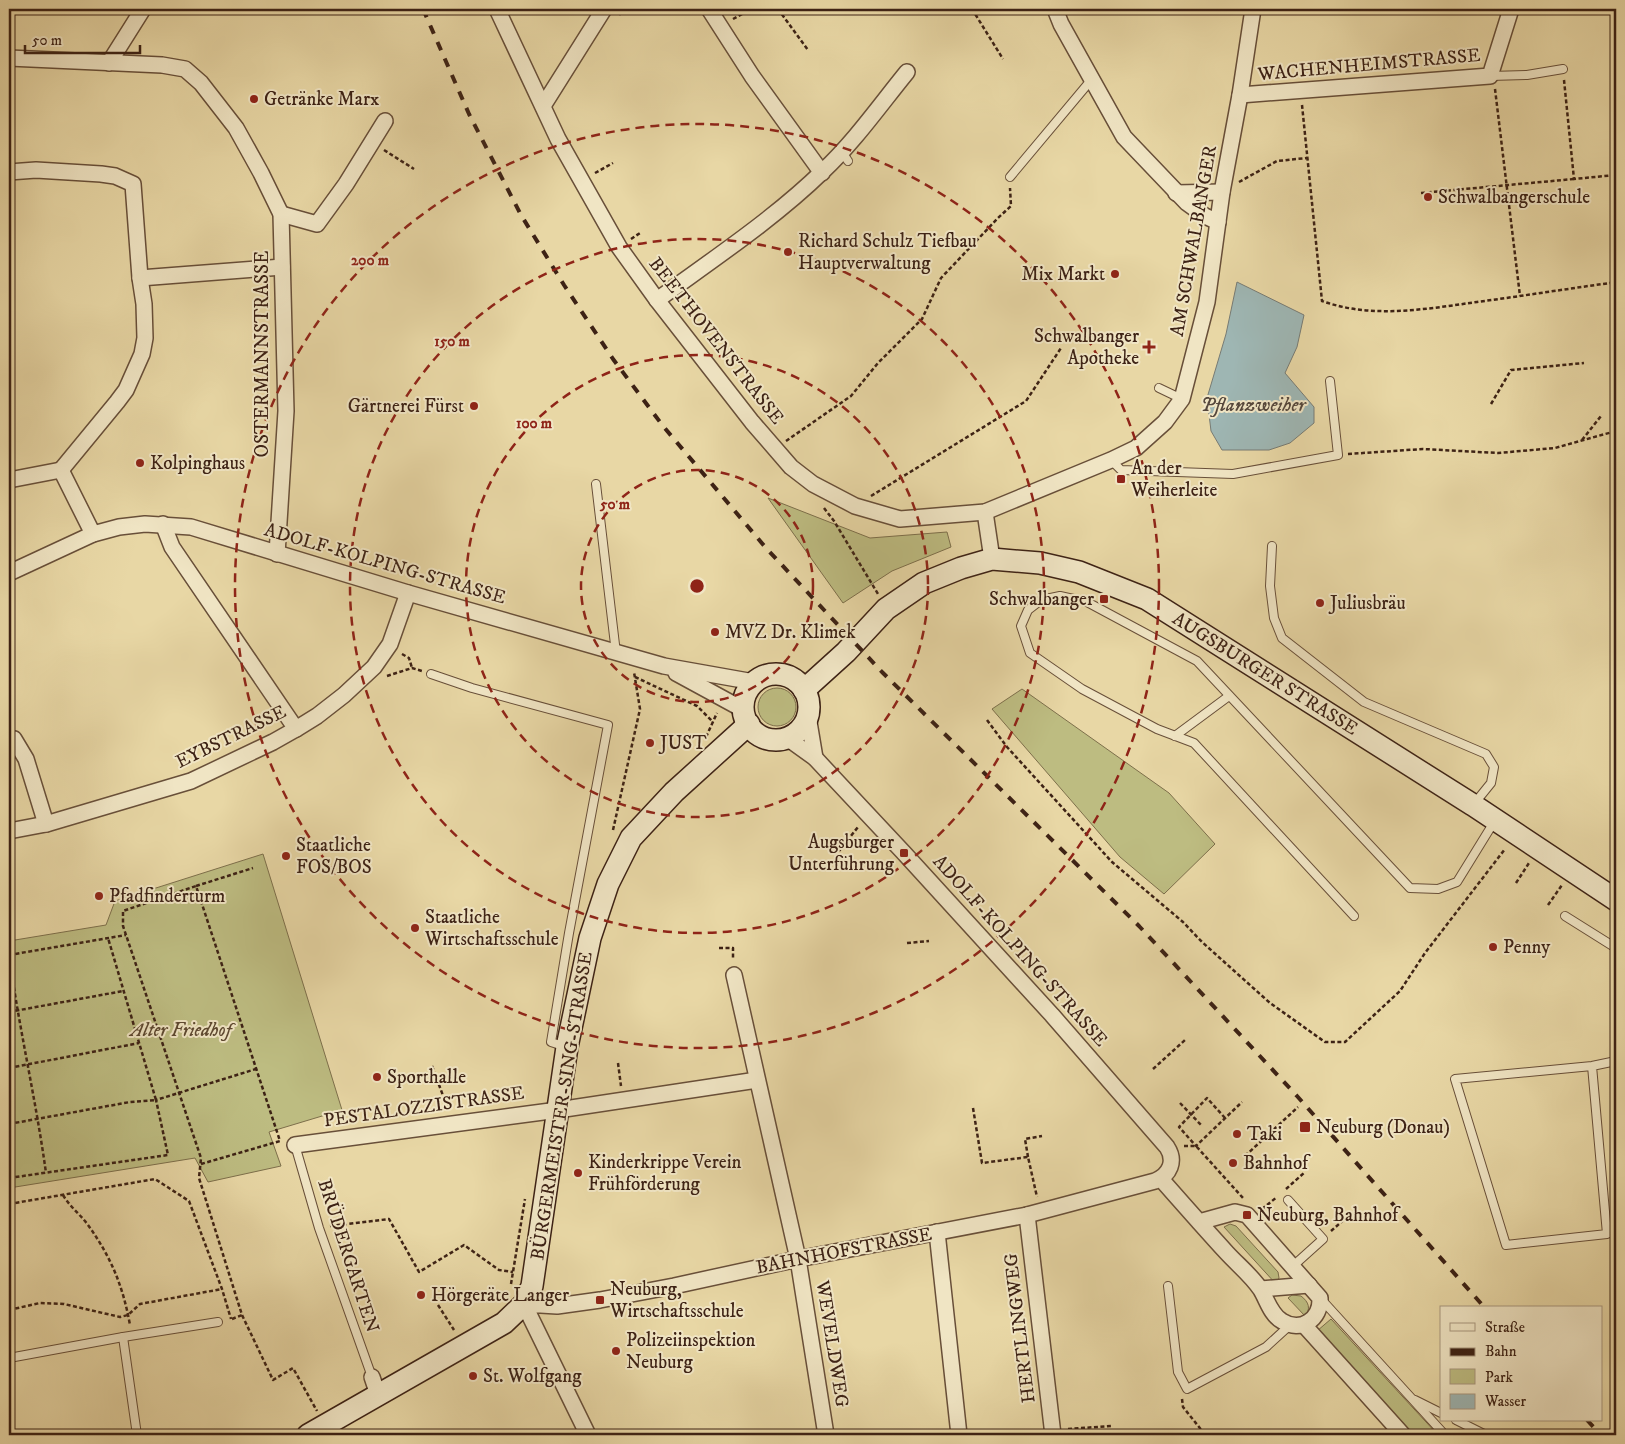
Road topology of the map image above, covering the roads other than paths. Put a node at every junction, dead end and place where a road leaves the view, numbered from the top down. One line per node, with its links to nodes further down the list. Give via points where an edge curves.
1 (143, 9): 9 (street)
2 (497, 9): 15 (street, BEETHOVENSTRASSE)
3 (604, 9): 15 (street)
4 (709, 9): 18 (street, via 752,76)
5 (1054, 9): 13 (street)
6 (1253, 9): 14 (street, AM SCHWALBANGER)
7 (1511, 9): 12 (street, WACHENHEIMSTRASSE)
8 (9, 58): 9 (street, OSTERMANNSTRASSE)
9 (109, 63): 22 (street, OSTERMANNSTRASSE, via 162,65 185,70 201,83 236,128)
10 (1563, 69): 12 (lane, via 1527,75)
11 (907, 72): 18 (street, via 845,157)
12 (1490, 76): 14 (street, WACHENHEIMSTRASSE)
13 (1092, 79): 19 (lane); 21 (street, via 1124,137)
14 (1240, 95): 20 (street, AM SCHWALBANGER)
15 (542, 106): 26 (street, BEETHOVENSTRASSE, via 619,247)
16 (384, 121): 22 (street, via 317,224)
17 (9, 172): 25 (street, via 36,170 101,174 133,184)
18 (822, 173): 26 (street, via 768,218)
19 (1010, 177)
20 (1222, 192): 21 (street); 23 (street, AM SCHWALBANGER)
21 (1174, 197): 23 (street)
22 (281, 214): 24 (street, OSTERMANNSTRASSE)
23 (1218, 222): 29 (street, AM SCHWALBANGER, via 1207,302)
24 (282, 268): 25 (street); 38 (street, OSTERMANNSTRASSE, via 286,411)
25 (140, 278): 31 (street, via 145,338 139,361 118,402)
26 (657, 300): 34 (street, BEETHOVENSTRASSE, via 752,422 791,467 813,484 855,506 900,519)
27 (1330, 381): 30 (lane, via 1338,455 1233,474 1121,470)
28 (1159, 388): 29 (lane)
29 (1182, 398): 30 (street, AM SCHWALBANGER, via 1165,422 1136,448)
30 (1111, 460): 34 (street, AM SCHWALBANGER)
31 (61, 470): 32 (street); 36 (street)
32 (9, 480)
33 (596, 484): 42 (lane)
34 (986, 512): 39 (street)
35 (164, 524): 36 (street, ADOLF-KOLPING-STRASSE, via 119,527); 38 (street, ADOLF-KOLPING-STRASSE, via 191,527); 50 (street, via 172,547)
36 (93, 534): 40 (street, ADOLF-KOLPING-STRASSE)
37 (1272, 546): 55 (lane, via 1271,594 1274,618 1282,638 1364,702 1486,754 1494,767 1491,783)
38 (277, 554): 41 (street, ADOLF-KOLPING-STRASSE)
39 (992, 559): 46 (main road, AUGSBURGER STRASSE, via 924,583 886,608 846,652); 55 (main road, AUGSBURGER STRASSE, via 1040,563 1080,572 1147,599)
40 (9, 573)
41 (408, 594): 42 (street, ADOLF-KOLPING-STRASSE); 50 (street, EYBSTRASSE, via 390,644 374,667 344,695)
42 (616, 653): 43 (street, ADOLF-KOLPING-STRASSE)
43 (664, 666): 45 (street, ADOLF-KOLPING-STRASSE); 49 (street, ADOLF-KOLPING-STRASSE, via 724,699)
44 (431, 674): 64 (lane, via 608,725 552,1042)
45 (754, 682): 46 (main road, via 775,674); 49 (main road, via 746,695)
46 (800, 685): 48 (main road, via 808,698)
47 (1229, 696): 51 (lane); 51 (lane, via 1197,661 1087,602 1060,596 1041,600 1028,610 1021,626 1030,653 1082,690); 56 (lane, via 1410,888 1438,889 1456,882)
48 (808, 716): 52 (main road, via 803,726); 54 (street)
49 (746, 717): 52 (main road, via 757,733 768,739); 64 (main road, BÜRGERMEISTER-SING-STRASSE, via 714,756 674,792 631,838 611,876 590,938)
50 (296, 729): 57 (street, EYBSTRASSE, via 191,781)
51 (1175, 736): 60 (lane, via 1194,743)
52 (787, 738): 54 (street, ADOLF-KOLPING-STRASSE)
53 (9, 740): 57 (street, via 14,739 26,759)
54 (815, 758): 70 (street, ADOLF-KOLPING-STRASSE, via 1052,1015 1167,1147 1171,1166)
55 (1473, 805): 56 (main road, AUGSBURGER STRASSE)
56 (1495, 820): 59 (main road, AUGSBURGER STRASSE)
57 (46, 824): 58 (street, EYBSTRASSE)
58 (9, 831)
59 (1616, 900)
60 (1354, 916)
61 (1565, 916): 62 (lane)
62 (1616, 948)
63 (734, 975): 67 (street, WEVELDWEG)
64 (567, 1047): 68 (main road, BÜRGERMEISTER-SING-STRASSE)
65 (1616, 1061): 66 (lane)
66 (1592, 1066): 66 (lane, via 1455,1078 1506,1245 1607,1234)
67 (757, 1080): 68 (street, PESTALOZZISTRASSE); 75 (street, WEVELDWEG)
68 (558, 1110): 69 (street, PESTALOZZISTRASSE); 81 (main road, BÜRGERMEISTER-SING-STRASSE, via 532,1286)
69 (295, 1145): 86 (lane, BRÜDERGARTEN, via 319,1228)
70 (1161, 1179): 72 (street, BAHNHOFSTRASSE); 73 (street)
71 (1288, 1200): 76 (lane, via 1323,1239)
72 (1033, 1213): 74 (street, BAHNHOFSTRASSE); 91 (street, HERTLINGWEG)
73 (1199, 1222): 76 (street, via 1235,1212 1247,1215); 79 (street)
74 (937, 1232): 75 (street, BAHNHOFSTRASSE); 95 (street)
75 (798, 1259): 81 (street, BAHNHOFSTRASSE, via 600,1300 557,1306); 94 (street, WEVELDWEG)
76 (1293, 1266): 77 (street)
77 (1309, 1285): 79 (street); 80 (street)
78 (1168, 1286): 83 (lane, via 1178,1372 1187,1389 1266,1346)
79 (1261, 1289): 83 (street, via 1281,1321)
80 (1320, 1298): 83 (street, via 1315,1317); 87 (lane)
81 (524, 1304): 86 (main road, via 504,1323); 93 (street)
82 (218, 1322): 84 (lane)
83 (1297, 1325): 96 (street)
84 (123, 1337): 85 (lane); 92 (lane)
85 (9, 1358)
86 (375, 1386): 90 (main road)
87 (1411, 1398): 88 (lane); 97 (lane)
88 (1440, 1412)
89 (1460, 1422): 98 (lane)
90 (316, 1430)
91 (1053, 1433)
92 (138, 1435)
93 (588, 1435)
94 (826, 1435)
95 (959, 1435)
96 (1403, 1435)
97 (1445, 1435)
98 (1486, 1435)

